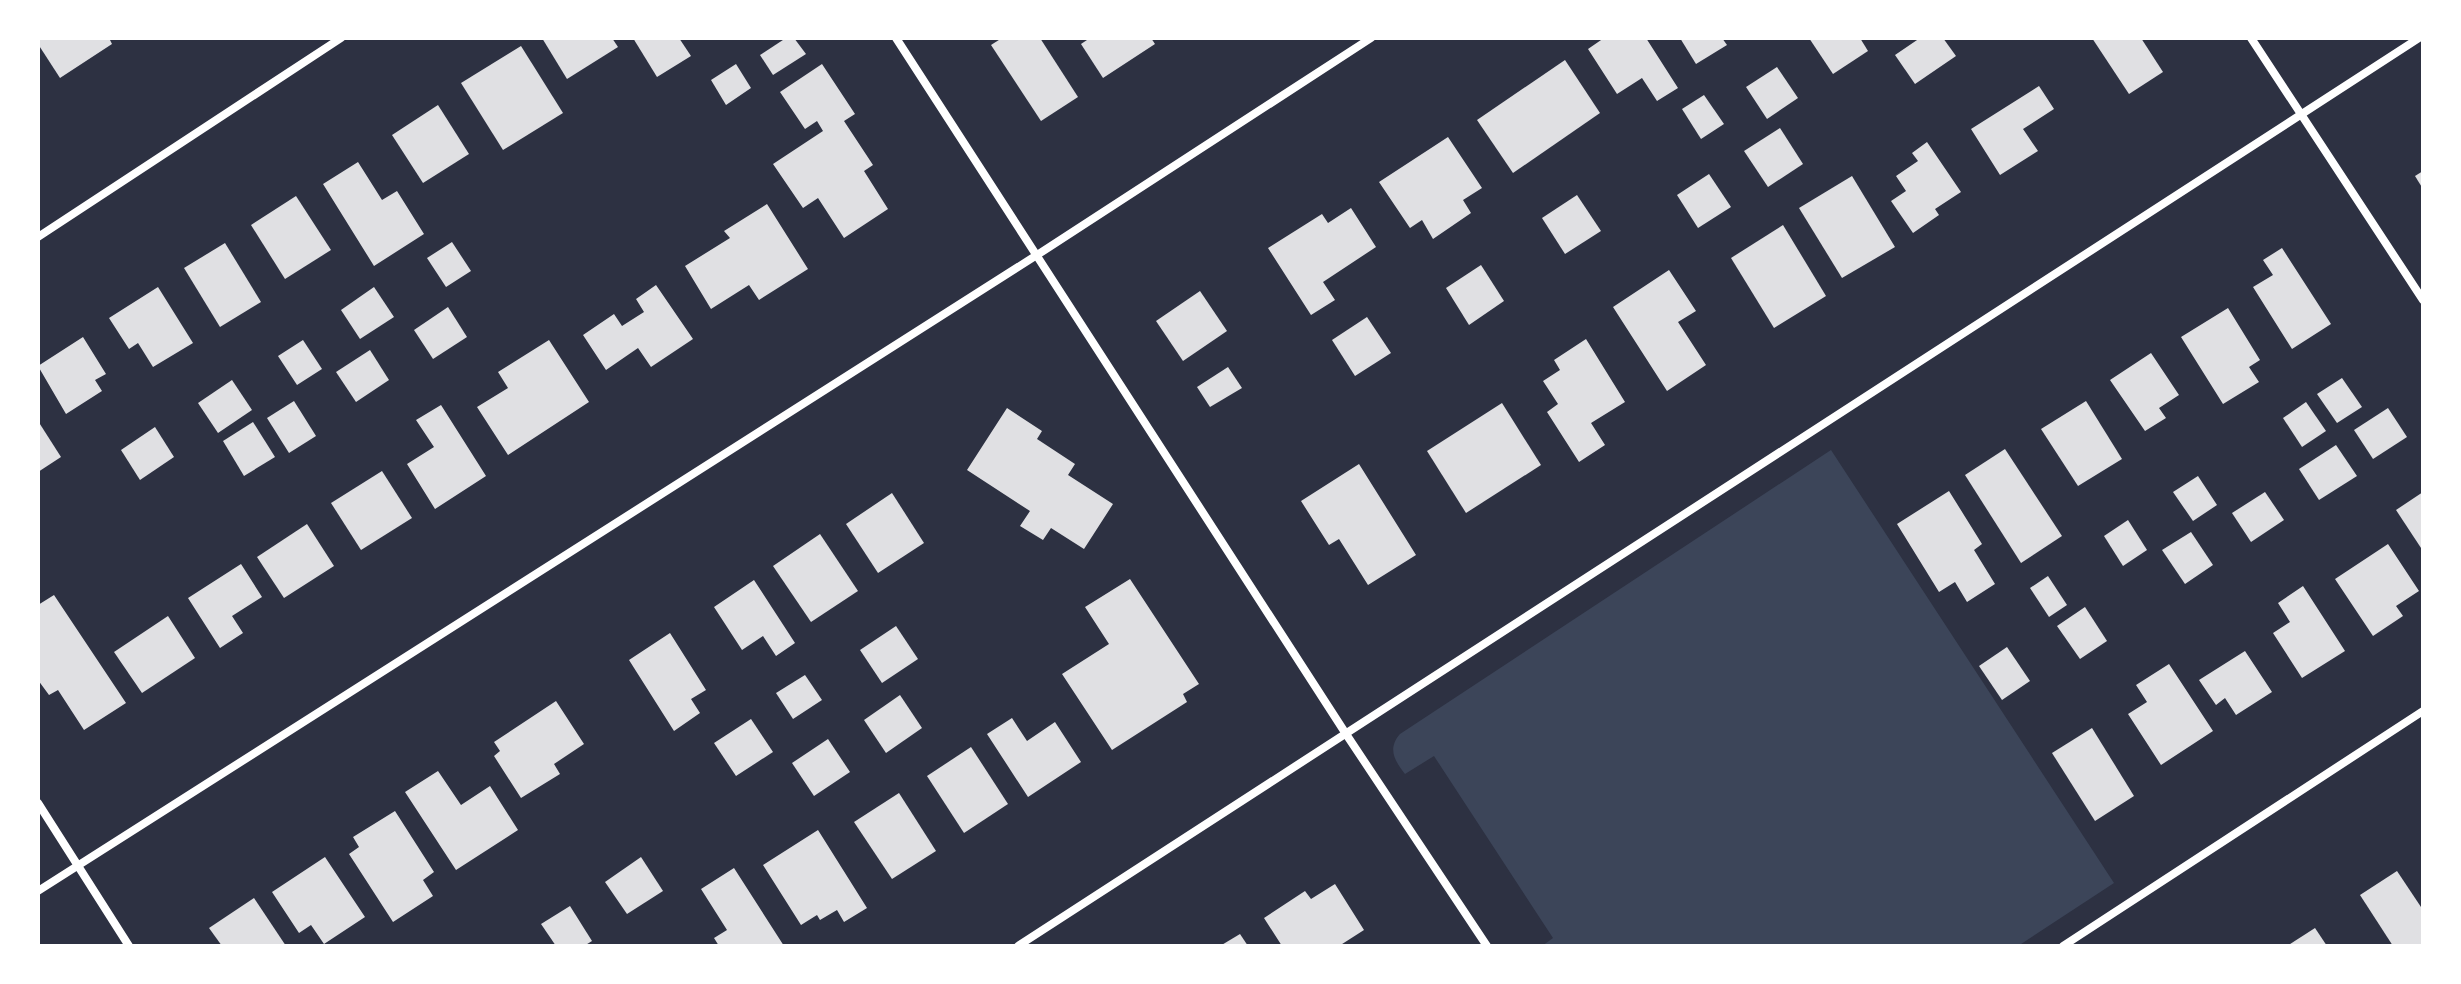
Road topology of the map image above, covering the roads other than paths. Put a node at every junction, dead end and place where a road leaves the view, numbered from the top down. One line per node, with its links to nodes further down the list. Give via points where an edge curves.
1 (341, 38): 7 (street)
2 (896, 38): 8 (street)
3 (1371, 38): 8 (street)
4 (2251, 38): 6 (street)
5 (2419, 38): 6 (street)
6 (2302, 115): 9 (street); 11 (street)
7 (38, 237)
8 (1037, 255): 11 (street); 13 (street)
9 (2423, 300)
10 (2423, 711): 18 (street)
11 (1346, 734): 16 (street); 17 (street)
12 (38, 803): 13 (street)
13 (77, 866): 14 (street); 15 (street)
14 (38, 891)
15 (129, 946)
16 (1018, 946)
17 (1487, 946)
18 (2063, 946)

